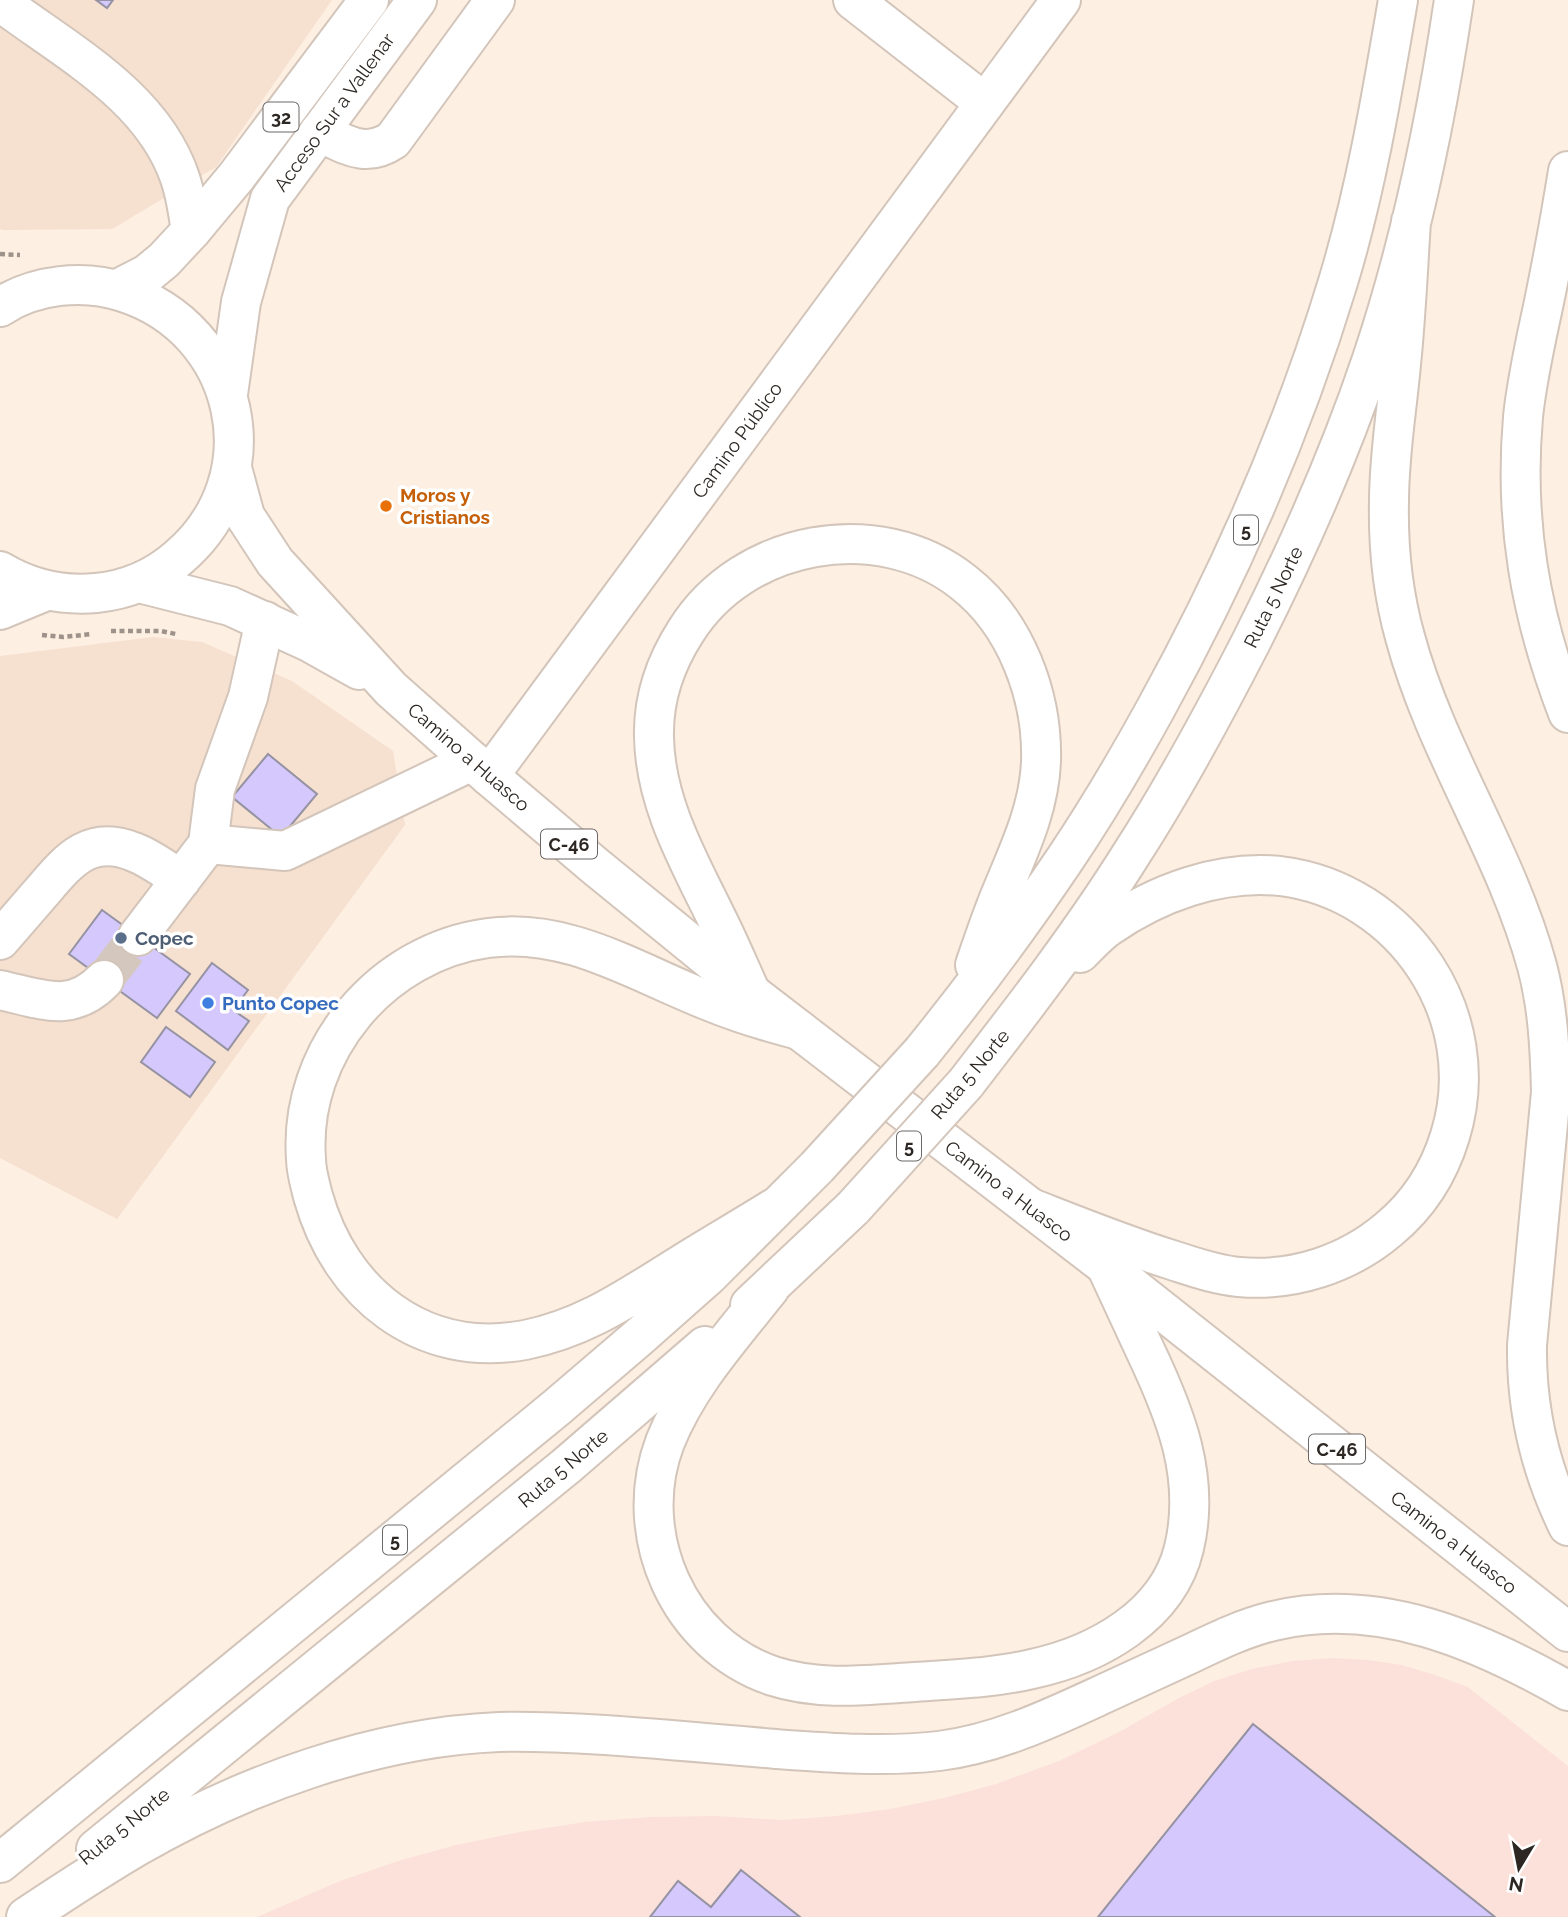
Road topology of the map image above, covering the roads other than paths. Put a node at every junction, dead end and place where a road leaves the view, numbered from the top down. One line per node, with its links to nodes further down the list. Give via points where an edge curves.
1 (369, 0): 9 (main road, Acceso Sur a Vallenar / 32)
2 (417, 0): 11 (main road, Acceso Sur a Vallenar / 32)
3 (495, 0): 11 (main road, via 393,140 364,150)
4 (853, 0): 10 (main road)
5 (1061, 0): 10 (main road, Camino Público)
6 (1398, 0): 35 (main road, 5, via 1362,190 1339,279 1259,501 1187,651 1107,793 1052,879)
7 (1454, 0): 13 (main road, Ruta 5 Norte / 5)
8 (6, 7): 14 (main road, via 110,82 153,126 180,178)
9 (321, 64): 11 (main road, via 309,101); 14 (main road, Acceso Sur a Vallenar / 32)
10 (985, 103): 26 (main road, Camino Público)
11 (319, 132): 17 (main road, Acceso Sur a Vallenar / 32, via 270,199 241,302)
12 (1568, 171): 25 (main road, via 1523,415 1521,519 1537,620)
13 (1411, 221): 34 (main road, Ruta 5 Norte / 5, via 1349,425 1269,606 1159,810); 41 (main road, via 1389,501 1395,590 1416,676 1524,923 1547,1014 1551,1092 1527,1375 1537,1441)
14 (191, 231): 15 (main road, Acceso Sur a Vallenar / 32, via 147,274)
15 (116, 290): 16 (main road, Acceso Sur a Vallenar, via 61,286); 17 (main road, Acceso Sur a Vallenar, via 142,298 186,327 204,347)
16 (11, 295)
17 (228, 394): 18 (main road, Acceso Sur a Vallenar / 32, via 235,443)
18 (232, 468): 20 (main road, Acceso Sur a Vallenar / 32, via 209,525 166,568); 24 (main road, Camino a Huasco / C-46, via 245,516 275,562)
19 (0, 571): 21 (main road, Acceso Sur a Vallenar)
20 (139, 583): 21 (main road, Acceso Sur a Vallenar / 32, via 77,594); 23 (main road, Camino a Huasco / C-46, via 230,606)
21 (46, 591): 22 (main road, 32)
22 (0, 610)
23 (265, 621): 24 (main road, Camino a Huasco / C-46); 27 (main road, via 248,697 215,789)
24 (391, 689): 26 (main road, Camino a Huasco / C-46)
25 (1568, 713)
26 (481, 768): 27 (main road, via 285,851); 33 (main road, Camino a Huasco / C-46)
27 (208, 844): 28 (main road)
28 (181, 880): 29 (main road); 30 (main road, via 135,852 119,847 90,850 68,861)
29 (138, 936)
30 (0, 940)
31 (104, 980): 32 (main road, via 93,991 68,1002)
32 (0, 990)
33 (751, 993): 35 (main road, via 675,831 656,766 656,704 676,646 714,596 765,561 825,544 855,544 912,554 963,582 1012,642 1036,705 1041,763 1031,821); 36 (main road, Camino a Huasco / C-46)
34 (1032, 997): 38 (main road, via 1106,929 1159,898 1217,879 1279,876 1310,882 1367,907 1413,948 1445,1002 1459,1061 1459,1092 1455,1121 1434,1175 1399,1221 1353,1255 1298,1274 1241,1277 1212,1273); 40 (main road, Ruta 5 Norte / 5, bridge, via 966,1083 853,1208)
35 (961, 1003): 37 (main road, 5, bridge, via 922,1052)
36 (799, 1030): 37 (main road, via 707,1001 585,948 526,936 489,937 433,952 386,980 344,1026 329,1050 308,1108 306,1160 312,1189 320,1220 346,1268 386,1309 407,1323 460,1341 522,1340 587,1321); 38 (main road, Camino a Huasco / C-46)
37 (779, 1205): 44 (main road, 5, via 709,1275 556,1408)
38 (1031, 1208): 39 (main road, Camino a Huasco / C-46)
39 (1106, 1266): 40 (main road, via 1161,1385 1188,1468 1191,1495 1184,1549 1164,1593 1125,1630 1063,1661 982,1677 855,1686 819,1686 769,1675 720,1646 697,1625 680,1600 658,1549 655,1490 665,1443 703,1373); 42 (main road, Camino a Huasco / C-46)
40 (770, 1288): 45 (main road, Ruta 5 Norte / 5, via 565,1467)
41 (1568, 1526)
42 (1568, 1632)
43 (1568, 1691): 46 (main road, via 1492,1650 1428,1627 1349,1614 1309,1615 1235,1633 1060,1714 983,1742 942,1750 839,1754 549,1732 439,1738 345,1757 244,1794 137,1846)
44 (0, 1863)
45 (13, 1917)
46 (26, 1917)

